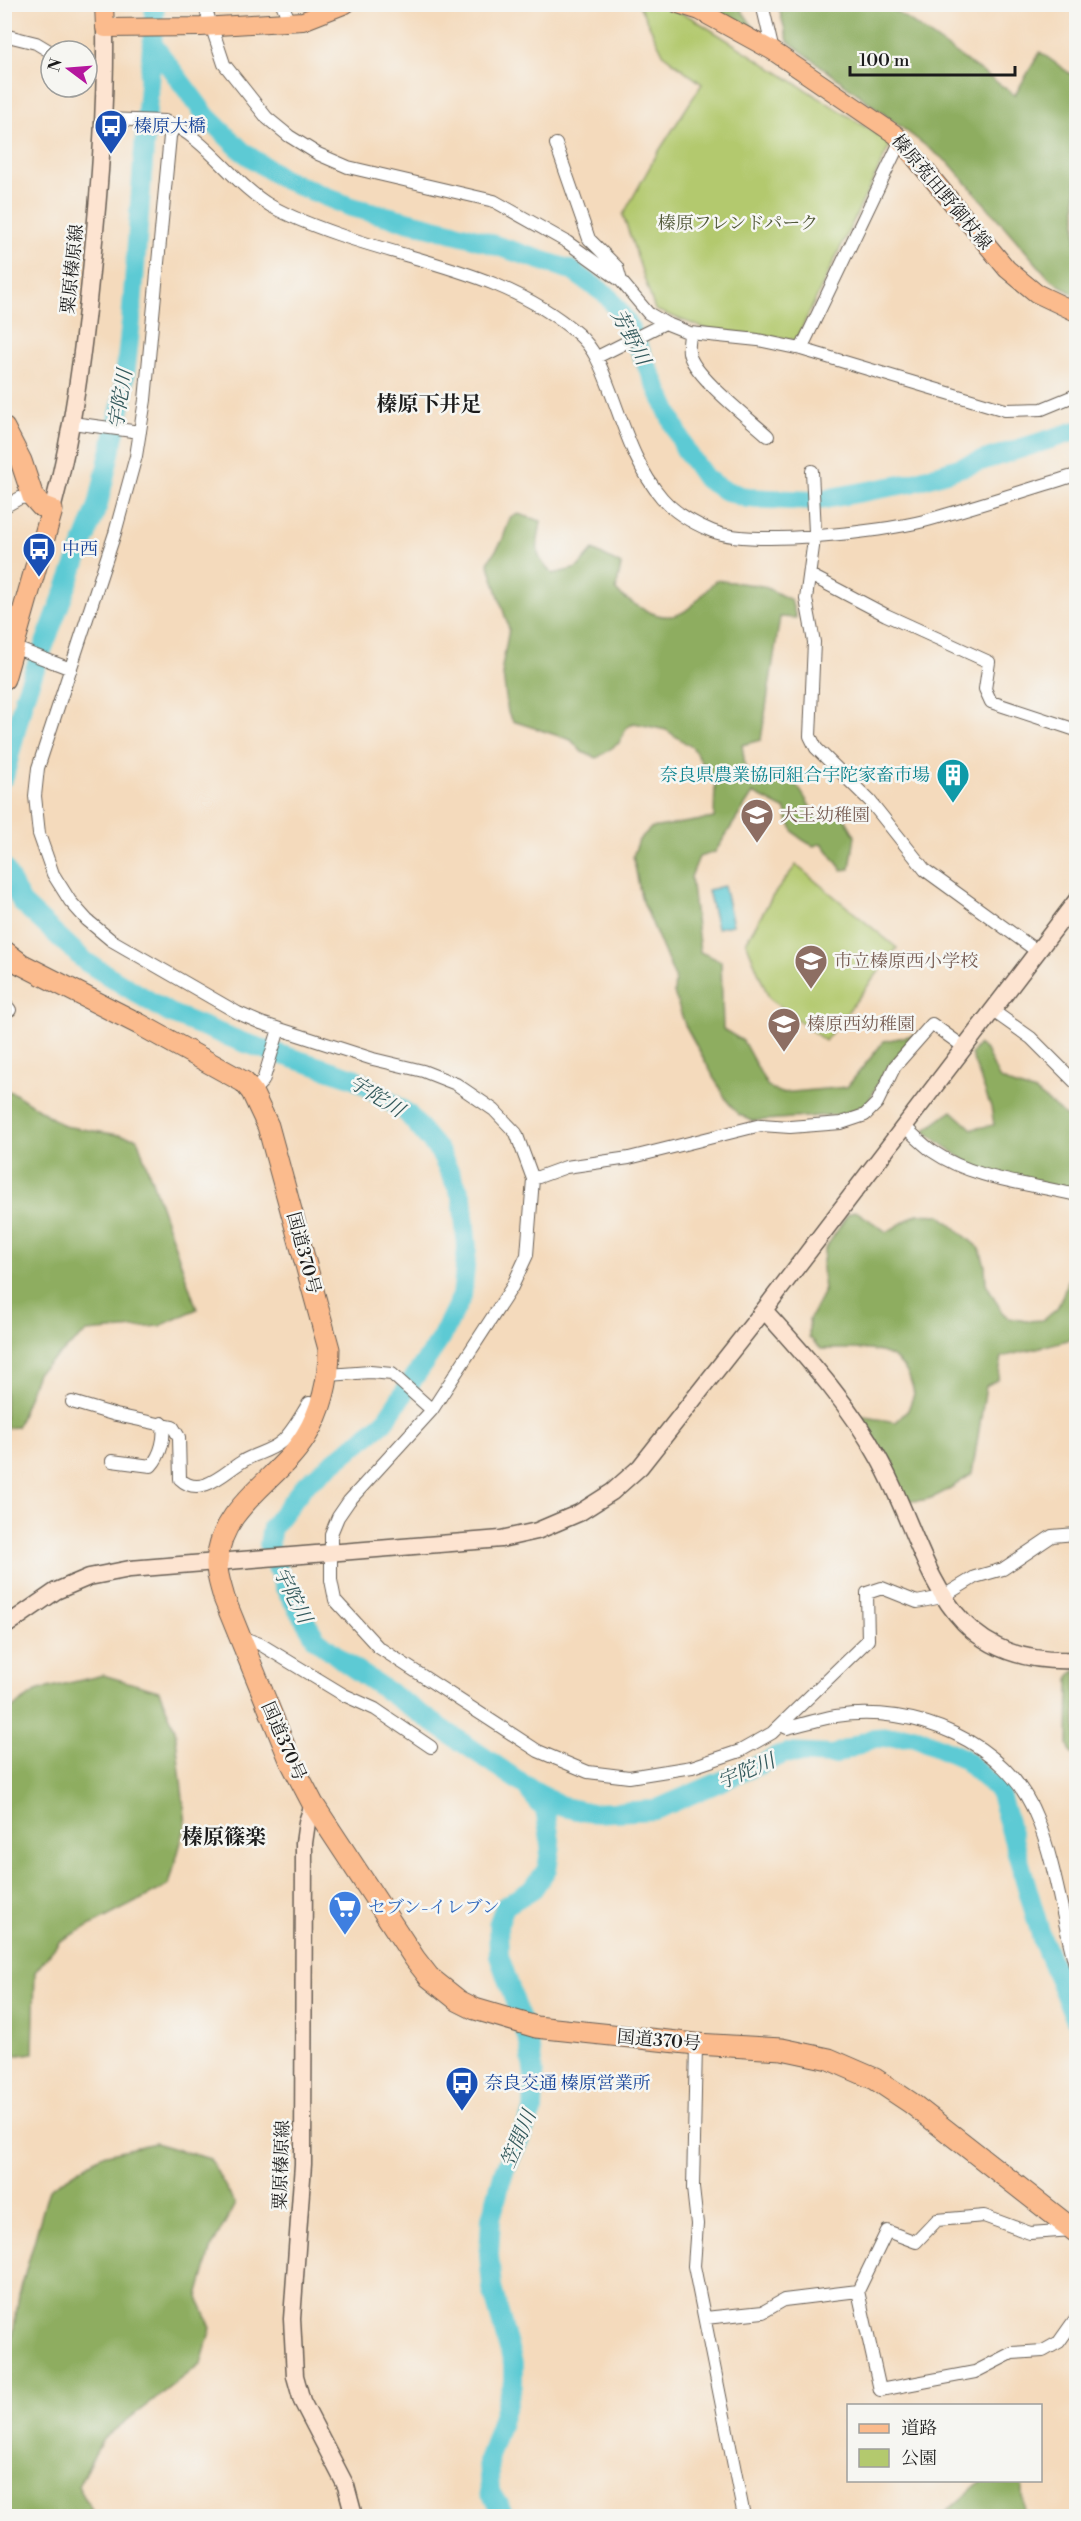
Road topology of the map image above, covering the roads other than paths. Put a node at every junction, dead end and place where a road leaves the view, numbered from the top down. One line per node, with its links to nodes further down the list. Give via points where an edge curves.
1 (104, 4): 9 (main road)
2 (204, 4): 8 (street)
3 (282, 4): 7 (street)
4 (346, 4): 7 (main road, via 325,15)
5 (678, 4): 12 (main road, 榛原菟田野御杖線, via 700,11)
6 (762, 4): 12 (street)
7 (290, 22): 8 (main road)
8 (205, 27): 9 (main road); 19 (street, via 224,64 267,118 318,154 371,173 494,201 567,242)
9 (112, 28): 14 (street, 粟原榛原線)
10 (4, 35): 11 (street)
11 (39, 44)
12 (773, 51): 17 (main road, 榛原菟田野御杖線)
13 (99, 70): 14 (street)
14 (105, 71): 15 (street, 粟原榛原線)
15 (104, 119): 16 (street); 26 (street, 粟原榛原線, via 86,323)
16 (170, 122): 24 (street, via 188,133 235,180 270,206 386,251 481,277 521,294); 28 (street, via 146,400)
17 (901, 140): 20 (main road, 榛原菟田野御杖線, via 1007,269 1036,293); 23 (street)
18 (556, 144): 19 (street, via 589,239 618,267)
19 (621, 281): 21 (street, via 648,314)
20 (1077, 312)
21 (665, 323): 22 (street); 24 (street)
22 (690, 333): 23 (street); 29 (street, via 689,353 708,382)
23 (801, 349): 25 (street, via 1005,410 1042,409)
24 (602, 355): 35 (street, via 639,463 662,499 678,513 713,531 734,536)
25 (1077, 395)
26 (72, 423): 28 (street); 34 (street, 粟原榛原線)
27 (4, 428): 32 (highway)
28 (138, 432): 39 (street, via 115,533)
29 (768, 436)
30 (812, 471): 35 (street)
31 (1077, 475): 35 (street, via 921,522)
32 (33, 497): 33 (street, via 20,498); 34 (highway); 37 (highway)
33 (4, 507)
34 (52, 510): 37 (highway)
35 (815, 535): 36 (street)
36 (810, 575): 41 (street, via 989,662 985,689 991,702); 44 (street, via 806,599 814,642 810,736 816,748 870,801 926,870)
37 (33, 582): 38 (highway)
38 (17, 648): 39 (street); 40 (highway)
39 (69, 668): 46 (street, via 38,768 35,796 39,834 53,874 70,901 111,940)
40 (4, 679)
41 (1077, 730)
42 (1077, 901): 44 (street)
43 (4, 951): 49 (highway, 国道370号, via 21,964)
44 (1038, 952): 45 (street)
45 (993, 1011): 47 (street); 48 (street, via 1031,1038)
46 (279, 1031): 49 (street); 51 (street, via 456,1084 494,1110 516,1133)
47 (964, 1047): 50 (street); 51 (street, via 933,1024 895,1066 871,1109 841,1123 761,1125 630,1158 566,1167)
48 (1077, 1083)
49 (258, 1085): 54 (highway, 国道370号, via 329,1349)
50 (904, 1126): 52 (street, via 931,1150 965,1169); 53 (street)
51 (533, 1179): 57 (street, via 527,1255 512,1287)
52 (1077, 1195)
53 (764, 1310): 61 (street, via 640,1467 579,1514 537,1531 501,1539); 63 (street, via 851,1411 880,1459)
54 (329, 1375): 56 (highway, 国道370号); 57 (street, via 392,1374)
55 (72, 1402): 58 (street)
56 (321, 1405): 58 (street, via 309,1403 282,1442 243,1461 217,1480 201,1485 180,1479 179,1437 173,1427); 62 (highway, 国道370号, via 306,1437 248,1498 231,1522 220,1547)
57 (429, 1407): 61 (street, via 349,1501 338,1517)
58 (162, 1423): 59 (street, via 165,1432 151,1466)
59 (112, 1461)
60 (1077, 1534): 63 (street, via 1052,1536 1003,1569 975,1577)
61 (327, 1553): 62 (street); 67 (street, via 335,1600 378,1647 538,1751 568,1766 629,1777 692,1767 740,1751)
62 (226, 1561): 64 (street, via 129,1569 89,1577 56,1591); 65 (highway, 国道370号, via 224,1598)
63 (942, 1598): 66 (street, via 973,1630 1005,1649 1044,1659); 67 (street, via 917,1602 882,1588 867,1593 868,1640)
64 (4, 1628)
65 (241, 1637): 68 (street, via 375,1709); 69 (highway, 国道370号, via 290,1760)
66 (1077, 1660)
67 (781, 1725): 70 (street, via 787,1728 837,1716 907,1717 971,1742 995,1759 1020,1786 1037,1817)
68 (431, 1747)
69 (313, 1804): 71 (highway, 国道370号, via 429,1977 459,2001 522,2024); 76 (street, 粟原榛原線, via 304,1843 303,2164 292,2319 302,2401 346,2486)
70 (1077, 1968)
71 (696, 2044): 72 (highway, 国道370号, via 801,2052 829,2059 875,2079); 74 (street, via 694,2266)
72 (1075, 2230): 73 (street, via 1030,2233 984,2216 937,2220 916,2242 887,2231)
73 (858, 2291): 74 (street, via 784,2300 763,2312); 75 (street, via 880,2390 975,2372 1012,2353 1043,2351 1059,2342)
74 (705, 2318): 77 (street)
75 (1077, 2318)
76 (354, 2517)
77 (744, 2517)

